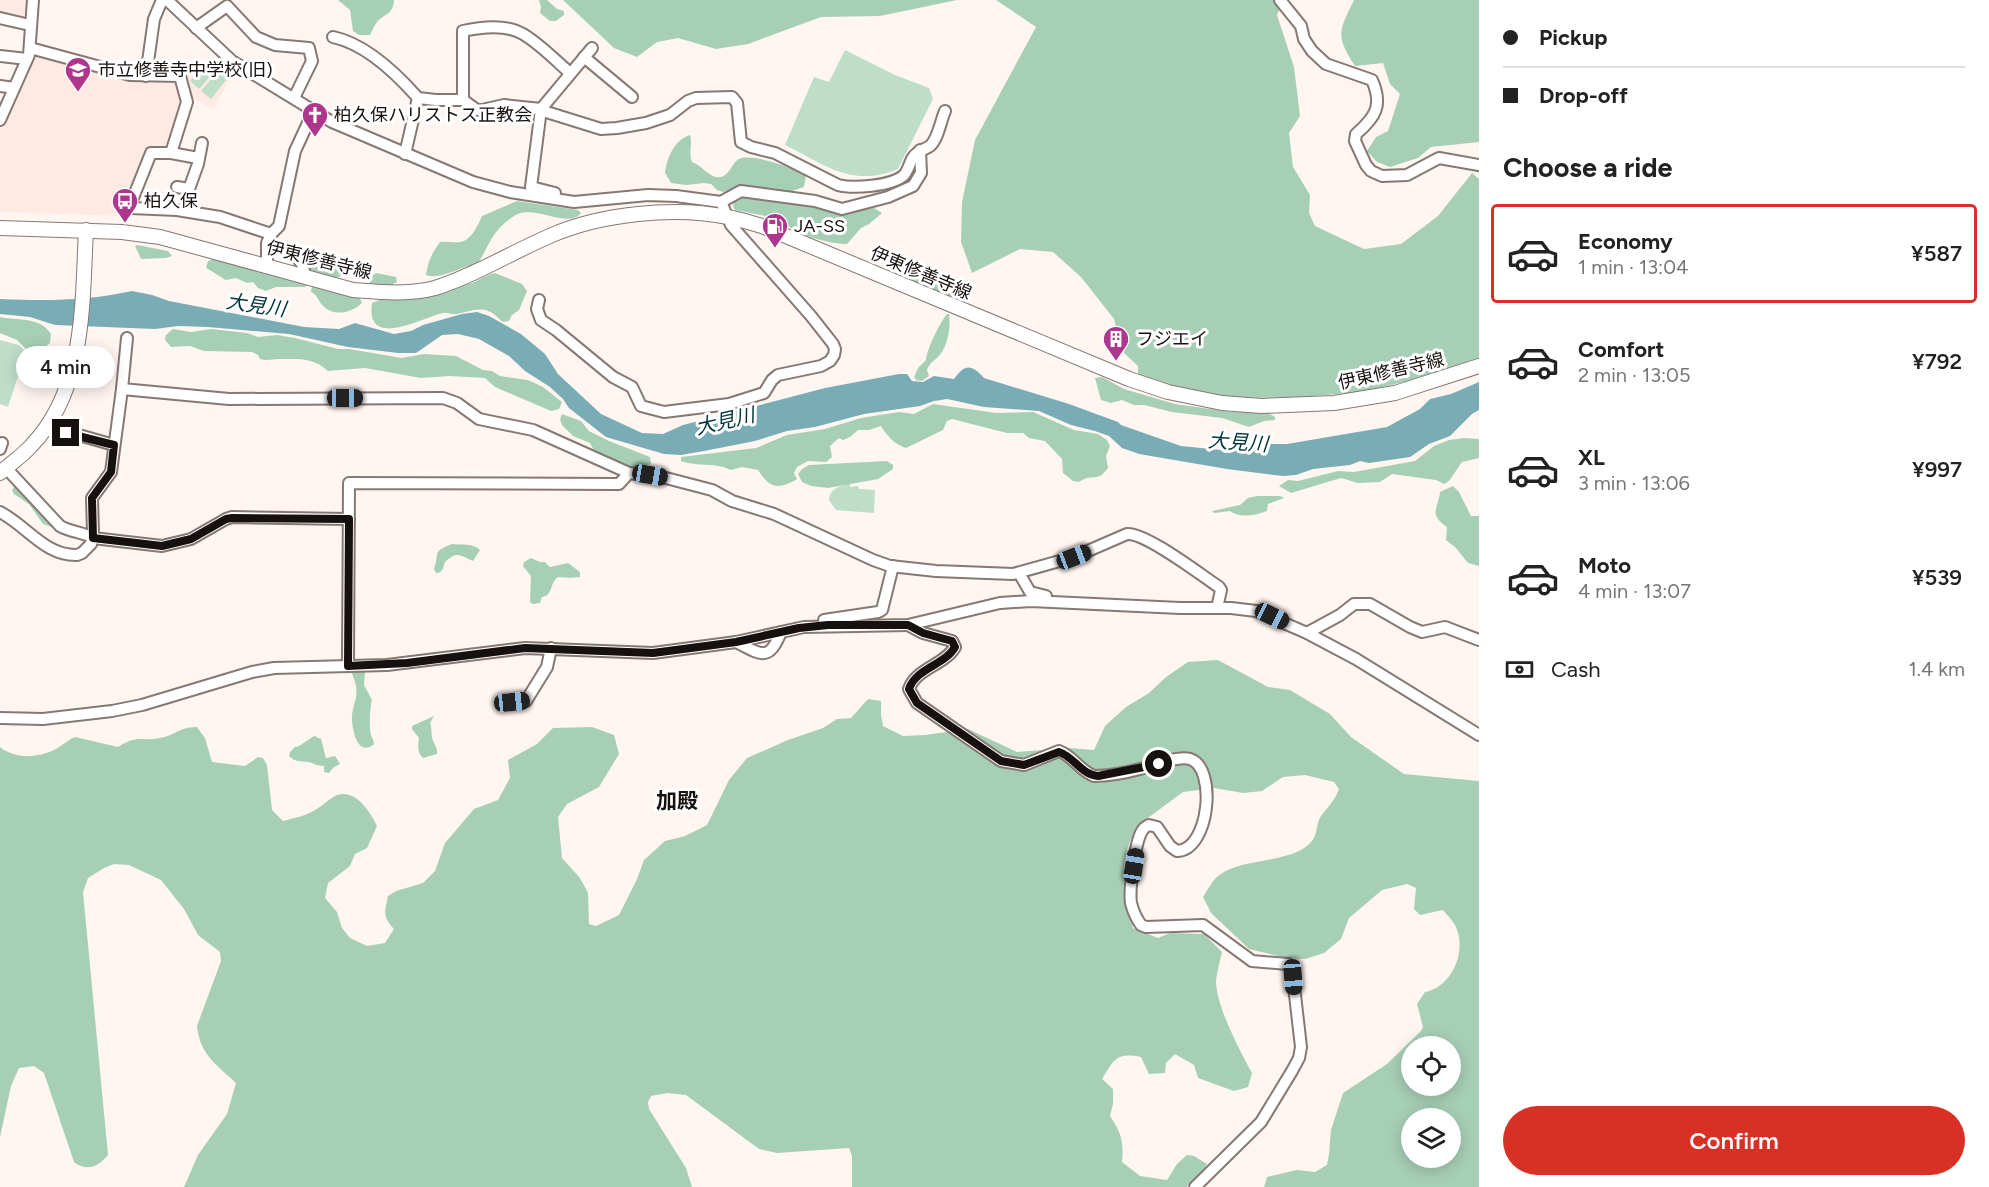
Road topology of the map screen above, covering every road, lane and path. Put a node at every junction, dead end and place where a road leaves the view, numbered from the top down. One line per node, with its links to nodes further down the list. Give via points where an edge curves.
1 (33, 0): 6 (street)
2 (162, 0): 15 (street, via 154,19)
3 (167, 0): 7 (street)
4 (1280, 0): 31 (street, via 1300,26 1312,51 1326,64 1372,80 1378,101 1372,119 1356,134 1355,141 1371,171 1383,177 1407,175 1439,158)
5 (0, 18): 6 (street)
6 (30, 25): 9 (street)
7 (196, 28): 19 (street, via 232,61); 19 (street, via 227,6 256,37 275,45 309,48 312,61)
8 (333, 37): 20 (street, via 344,39 378,59)
9 (30, 48): 13 (street); 15 (street)
10 (592, 48): 12 (street)
11 (0, 56): 13 (street)
12 (584, 57): 14 (street); 18 (street)
13 (27, 59): 17 (street)
14 (570, 73): 21 (street, via 522,33 477,27 463,31); 23 (street)
15 (146, 76): 28 (street, via 180,76 187,102)
16 (0, 86): 17 (street)
17 (14, 88): 25 (street)
18 (632, 97)
19 (294, 98): 22 (street)
20 (418, 98): 21 (street); 29 (street)
21 (463, 100): 23 (street, via 482,111 504,105)
22 (314, 110): 29 (street); 38 (street, via 299,140 279,226)
23 (540, 110): 27 (street, via 601,129 617,129 669,115 696,98 732,96 737,103 741,142 775,153 848,188 899,179); 33 (street, via 531,187 574,197)
24 (945, 111): 27 (street, via 934,140)
25 (0, 120)
26 (202, 144): 30 (street)
27 (920, 150): 34 (street, via 921,173 913,186 855,207 834,208 815,201 741,191)
28 (171, 153): 30 (street); 38 (street, via 151,153 131,208 220,217)
29 (405, 154): 33 (street, via 490,188)
30 (198, 158): 32 (street, via 189,189)
31 (1479, 165)
32 (177, 187)
33 (574, 202): 34 (street, via 648,195)
34 (721, 202): 35 (street)
35 (726, 216): 41 (main road, 伊東修善寺線, via 656,213 586,224 553,234 433,288 382,293 353,290); 42 (street, via 833,344 830,361 778,375 764,393 746,399 695,410 660,412 642,406 632,387 613,377 541,320); 44 (main road, 伊東修善寺線, via 762,226 1129,379 1222,403 1334,403 1395,393)
36 (0, 228): 37 (main road, 伊東修善寺線)
37 (86, 230): 40 (main road, 伊東修善寺線, via 160,237); 46 (main road, via 76,356 66,391)
38 (272, 234): 40 (street, via 267,243)
39 (290, 249): 41 (street)
40 (267, 266): 41 (main road, 伊東修善寺線)
41 (306, 277)
42 (539, 300)
43 (127, 338): 45 (street)
44 (1479, 366)
45 (122, 389): 47 (street); 49 (street, via 229,399 443,398 479,419 533,430)
46 (47, 426): 47 (street); 48 (main road, via 32,446)
47 (114, 445): 52 (street, via 111,472 92,498)
48 (3, 469): 52 (street, via 60,526)
49 (629, 473): 51 (street, via 619,484 349,483); 53 (street, via 712,490)
50 (0, 512): 52 (street, via 53,550 77,555 87,549)
51 (349, 519): 52 (street, via 232,518 191,539 162,546); 64 (street)
52 (93, 538)
53 (893, 566): 54 (street, via 946,572); 58 (street, via 882,610)
54 (1019, 573): 55 (street, via 1032,594 1071,598); 56 (street, via 1133,534 1149,540 1219,586)
55 (1074, 603): 56 (street); 57 (street, via 1009,602)
56 (1216, 608): 60 (street, via 1256,611)
57 (908, 625): 58 (street); 68 (street, via 952,641 955,647 913,680 909,689 912,698 1001,761 1024,765 1059,752 1094,776 1183,758 1195,761 1200,768 1207,802 1196,840 1190,848 1177,851 1157,827 1145,827 1139,837 1134,866 1133,910 1146,927 1203,925 1252,961 1288,964 1292,969 1301,1047 1299,1058 1261,1122)
58 (801, 627): 59 (street)
59 (781, 632): 62 (street); 62 (street, via 773,649 766,653)
60 (1307, 633): 61 (street, via 1362,603 1422,632 1445,627); 67 (street)
61 (1479, 640)
62 (736, 642): 63 (street, via 653,653)
63 (551, 648): 64 (street); 65 (street, via 547,667 526,701)
64 (348, 666): 66 (street, via 299,666 252,672 112,711 43,719)
65 (509, 703)
66 (0, 718)
67 (1479, 735)
68 (1195, 1187)

